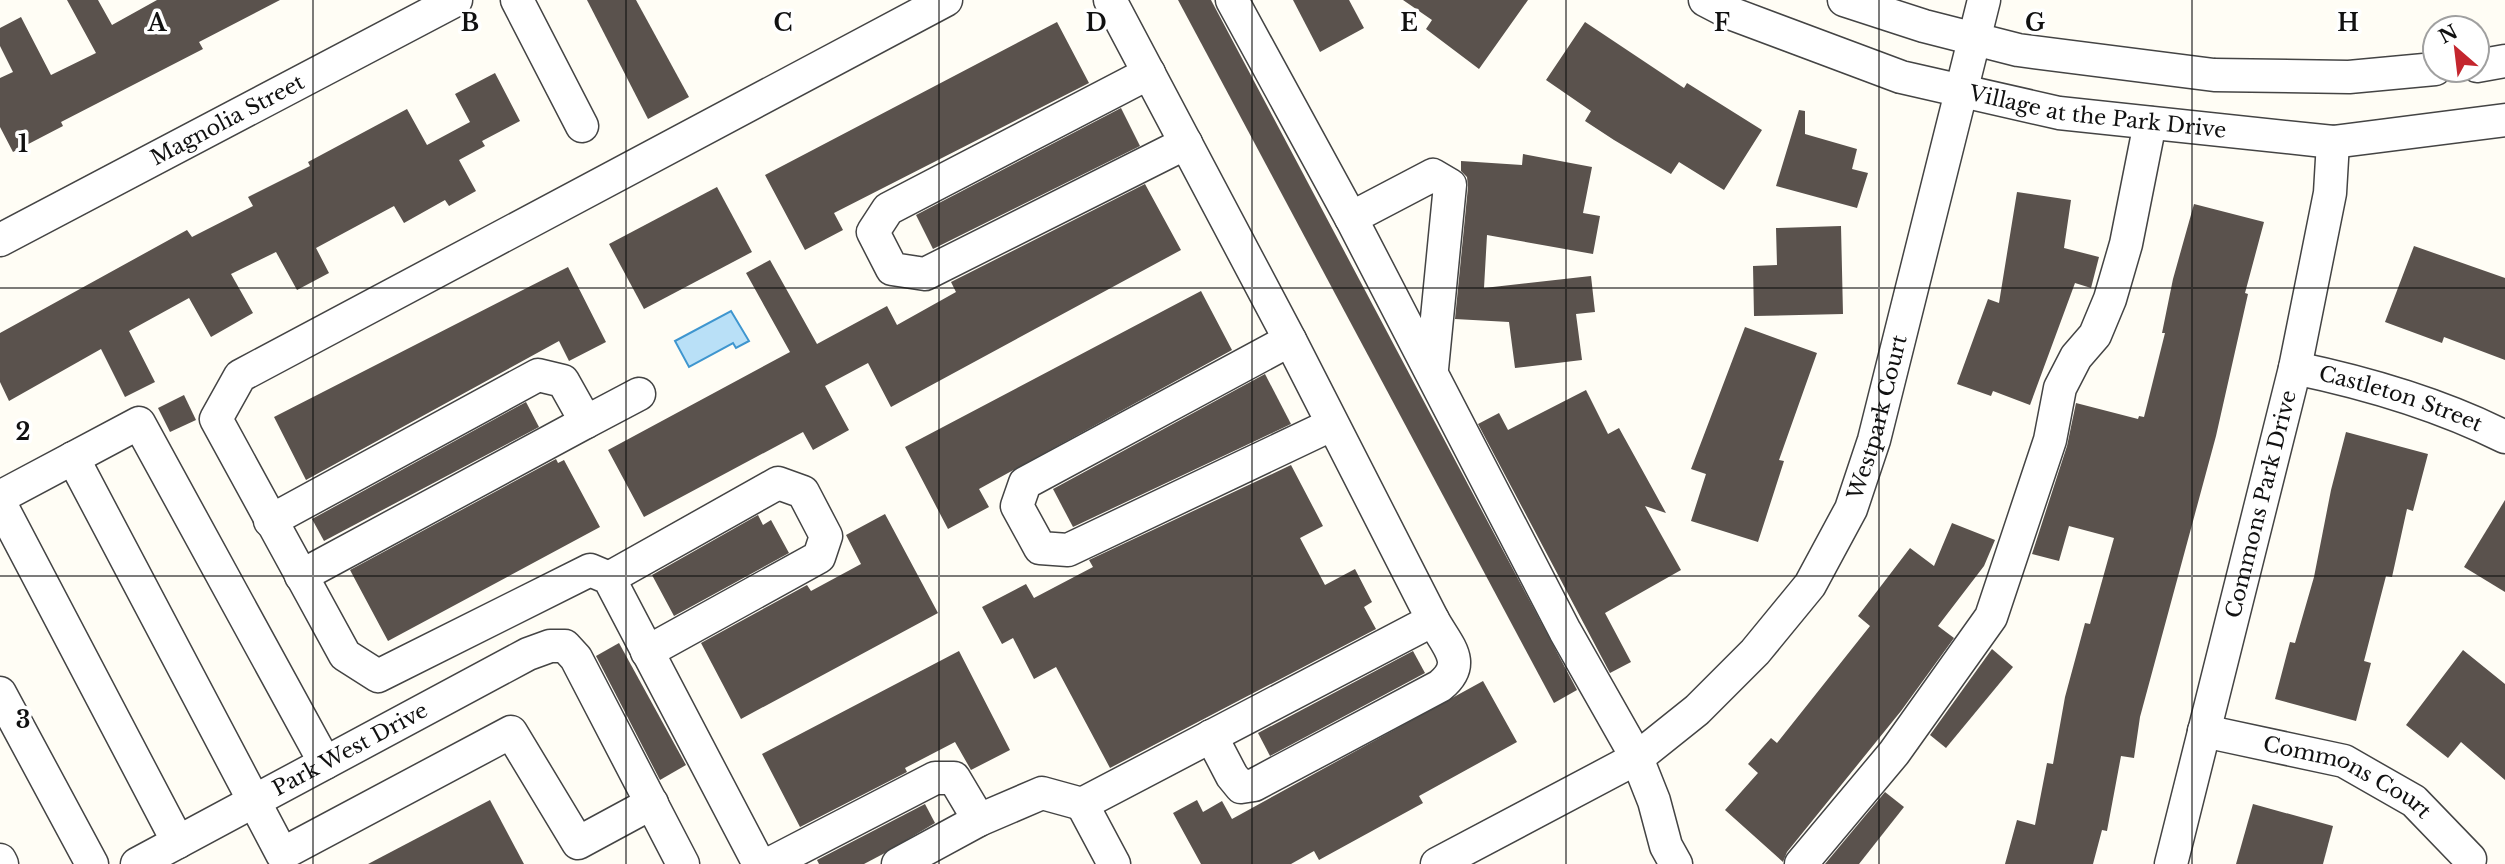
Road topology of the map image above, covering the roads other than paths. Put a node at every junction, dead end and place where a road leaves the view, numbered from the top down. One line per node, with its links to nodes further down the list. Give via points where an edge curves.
1 (456, 0): 19 (street, Magnolia Street)
2 (517, 0): 15 (street)
3 (946, 0): 30 (street, via 240,376 216,419)
4 (1110, 0): 11 (street)
5 (1233, 0): 18 (street)
6 (1705, 0): 12 (street, Village at the Park Drive, via 1901,77)
7 (1844, 0): 9 (street)
8 (1984, 0): 9 (street, Westpark Court)
9 (1976, 40): 10 (street, via 2031,52 2214,75 2348,77); 12 (street, Westpark Court)
10 (2421, 70)
11 (1149, 73): 17 (street); 17 (street, via 888,209 873,232 892,269 925,274)
12 (1962, 92): 14 (street, Village at the Park Drive, via 2059,113); 38 (street, Westpark Court, via 1874,440 1851,509 1810,585 1755,652 1697,710)
13 (2505, 120): 16 (street, Village at the Park Drive)
14 (2150, 123): 16 (street, Village at the Park Drive); 55 (street, via 2110,299 2095,335 2076,357 2060,388 2050,440 1991,617 1894,753)
15 (582, 126)
16 (2333, 142): 21 (street, Commons Park Drive, via 2330,193)
17 (1186, 143): 20 (street)
18 (1351, 218): 22 (street); 22 (street, via 1433,175 1451,185)
19 (0, 240)
20 (1290, 340): 25 (street); 25 (street, via 1025,483 1017,506 1040,548 1068,550)
21 (2295, 368): 26 (street, Castleton Street, via 2460,414); 36 (street, Commons Park Drive)
22 (1432, 369): 38 (street, via 1565,631)
23 (639, 394): 24 (street)
24 (586, 422): 30 (street, via 563,382 538,375); 31 (street)
25 (1331, 425): 33 (street)
26 (2505, 437)
27 (73, 458): 28 (street); 39 (street, via 139,423); 40 (street)
28 (0, 497)
29 (0, 503): 44 (street)
30 (270, 521): 31 (street)
31 (301, 576): 32 (street, via 345,655 378,676 590,569)
32 (609, 578): 34 (street); 34 (street, via 778,483 803,492 825,536 819,557)
33 (1433, 620): 37 (street); 37 (street, via 1456,663 1453,675 1254,785 1241,787)
34 (647, 652): 49 (street)
35 (0, 693): 46 (street)
36 (2204, 731): 45 (street, Commons Court, via 2344,761 2414,801); 56 (street, Commons Park Drive)
37 (1211, 736): 42 (street)
38 (1637, 758): 53 (street, Westpark Court); 54 (street)
39 (325, 763): 40 (street, Park West Drive); 41 (street, Park West Drive, via 528,654 565,646 576,658)
40 (255, 801): 41 (street, via 282,854 510,732 578,843); 44 (street, Park West Drive)
41 (652, 803): 48 (street)
42 (1082, 804): 43 (street, via 1042,793); 52 (street)
43 (979, 820): 50 (street, via 954,778 935,778); 51 (street)
44 (177, 842): 47 (street, Park West Drive)
45 (2470, 859)
46 (92, 864)
47 (137, 864)
48 (683, 864)
49 (760, 864)
50 (769, 864)
51 (898, 864)
52 (1114, 864)
53 (1437, 864)
54 (1676, 864)
55 (1801, 864)
56 (2171, 864)

